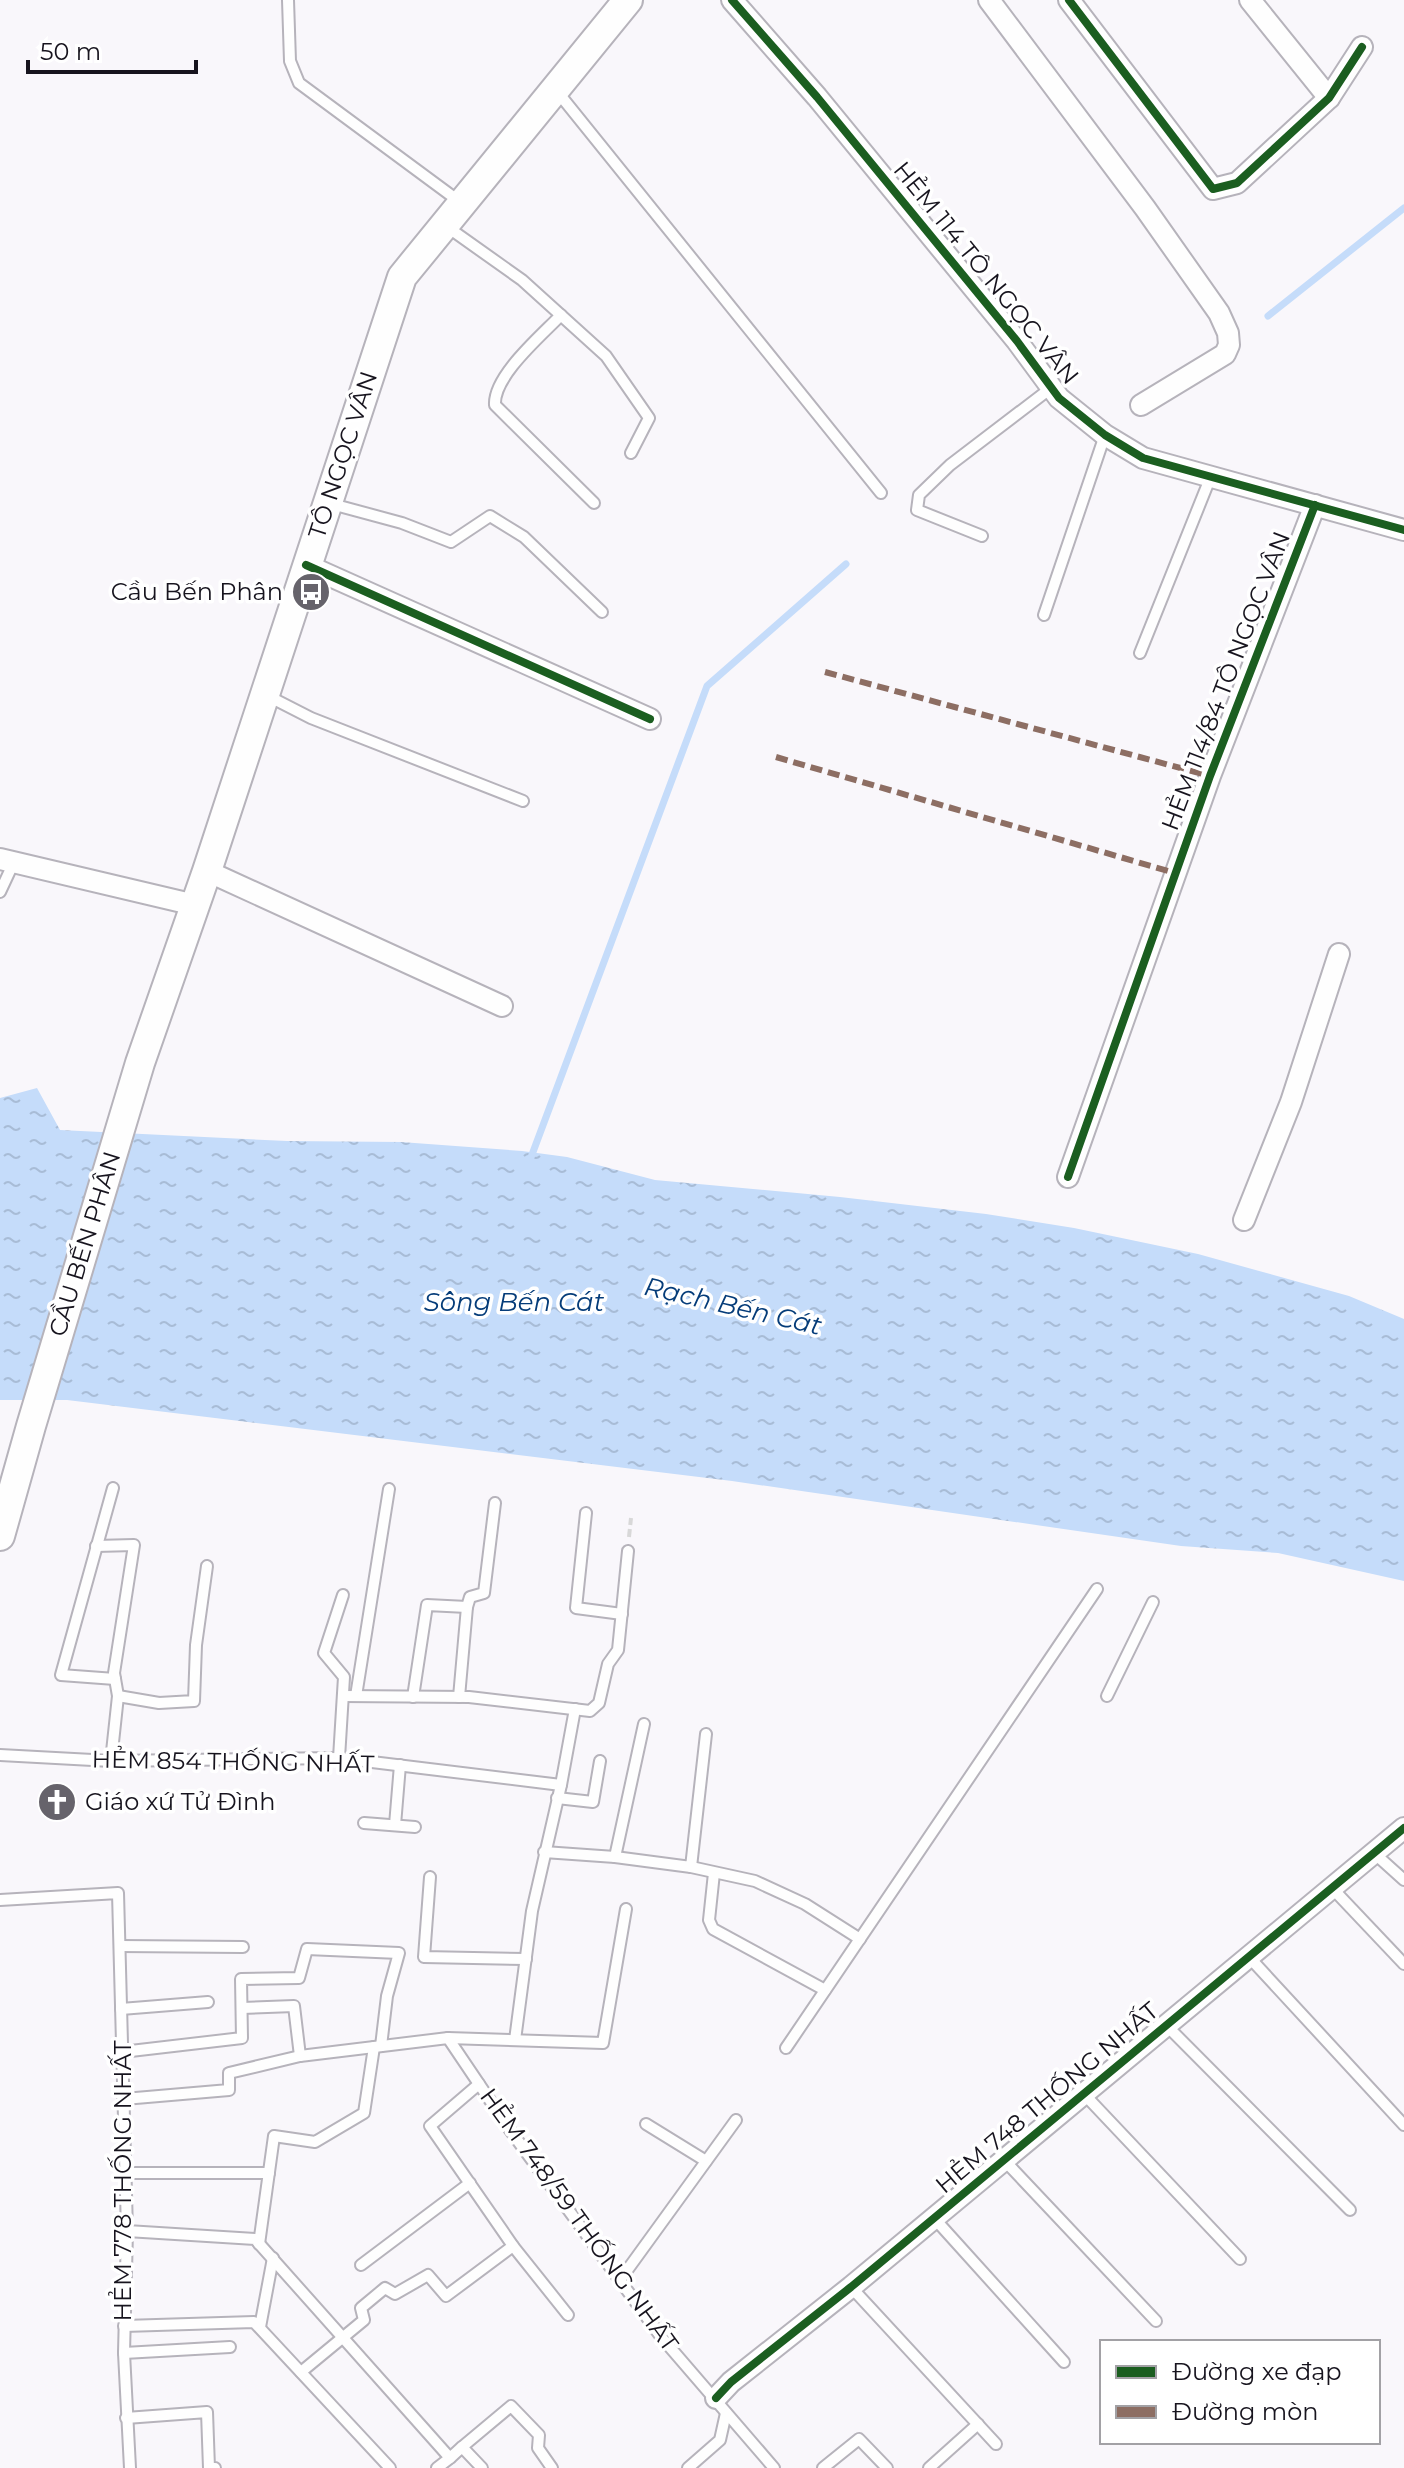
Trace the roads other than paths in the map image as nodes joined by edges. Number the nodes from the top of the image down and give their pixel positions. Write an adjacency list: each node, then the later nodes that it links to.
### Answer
1 (288, 0): 10 (lane)
2 (628, 0): 8 (main road, TÔ NGỌC VÂN)
3 (732, 0): 12 (street, HẺM 114 TÔ NGỌC VÂN)
4 (989, 0): 13 (street)
5 (1069, 0): 9 (street)
6 (1250, 0): 9 (street)
7 (1362, 47): 9 (street)
8 (555, 88): 10 (main road, TÔ NGỌC VÂN); 17 (lane)
9 (1329, 98)
10 (453, 214): 11 (lane); 18 (main road, TÔ NGỌC VÂN)
11 (561, 315): 15 (lane); 19 (lane)
12 (1051, 388): 14 (street, HẺM 114 TÔ NGỌC VÂN); 22 (lane)
13 (1141, 405)
14 (1105, 435): 16 (street, HẺM 114 TÔ NGỌC VÂN); 25 (lane)
15 (631, 453)
16 (1211, 476): 20 (street, HẺM 114 TÔ NGỌC VÂN); 26 (lane)
17 (881, 493)
18 (326, 502): 23 (main road, TÔ NGỌC VÂN); 24 (lane)
19 (594, 503)
20 (1315, 505): 21 (street, HẺM 114 TÔ NGỌC VÂN); 37 (street, HẺM 114/84 TÔ NGỌC VÂN)
21 (1404, 530)
22 (982, 536)
23 (306, 565): 27 (main road, TÔ NGỌC VÂN); 28 (street)
24 (602, 612)
25 (1044, 615)
26 (1140, 653)
27 (264, 694): 29 (lane); 31 (main road, TÔ NGỌC VÂN)
28 (650, 719)
29 (523, 801)
30 (7, 861): 32 (lane); 33 (street)
31 (207, 871): 33 (main road, TÔ NGỌC VÂN); 35 (street)
32 (0, 892)
33 (195, 905): 36 (main road, TÔ NGỌC VÂN)
34 (1339, 954): 38 (street)
35 (502, 1006)
36 (140, 1063): 43 (main road, CẦU BẾN PHÂN)
37 (1068, 1177)
38 (1244, 1220)
39 (113, 1488): 44 (lane)
40 (389, 1489): 55 (lane)
41 (495, 1503): 50 (lane)
42 (586, 1513): 51 (lane)
43 (0, 1536)
44 (96, 1546): 52 (lane); 52 (lane)
45 (628, 1551): 51 (lane)
46 (207, 1566): 53 (lane)
47 (1097, 1589): 83 (lane)
48 (343, 1595): 54 (lane)
49 (1153, 1602): 56 (lane)
50 (467, 1607): 57 (lane); 58 (lane)
51 (622, 1614): 59 (lane)
52 (115, 1679): 53 (lane)
53 (118, 1696): 64 (lane)
54 (343, 1696): 55 (lane); 63 (lane)
55 (356, 1696): 57 (lane)
56 (1107, 1696)
57 (413, 1697): 58 (lane)
58 (459, 1697): 59 (lane)
59 (575, 1709): 67 (lane)
60 (644, 1724): 75 (lane)
61 (706, 1734): 76 (lane)
62 (0, 1755): 64 (lane, HẺM 854 THỐNG NHẤT)
63 (339, 1758): 64 (lane, HẺM 854 THỐNG NHẤT); 66 (lane, HẺM 854 THỐNG NHẤT)
64 (111, 1761)
65 (600, 1761): 68 (lane)
66 (400, 1765): 67 (lane, HẺM 854 THỐNG NHẤT); 70 (lane)
67 (561, 1785): 68 (lane)
68 (557, 1798): 73 (lane)
69 (364, 1823): 70 (lane)
70 (395, 1825): 71 (lane)
71 (415, 1827)
72 (1404, 1828): 74 (street, HẺM 748 THỐNG NHẤT)
73 (544, 1852): 75 (lane); 87 (lane)
74 (1374, 1853): 79 (lane); 80 (street, HẺM 748 THỐNG NHẤT)
75 (615, 1857): 76 (lane)
76 (691, 1867): 77 (lane)
77 (714, 1873): 83 (lane); 89 (lane)
78 (430, 1877): 87 (lane)
79 (1404, 1880)
80 (1332, 1888): 86 (street, HẺM 748 THỐNG NHẤT); 88 (lane)
81 (0, 1900): 84 (lane, HẺM 778 THỐNG NHẤT)
82 (626, 1909): 95 (lane)
83 (860, 1939): 89 (lane)
84 (120, 1946): 85 (lane); 92 (lane, HẺM 778 THỐNG NHẤT)
85 (243, 1947)
86 (1249, 1957): 93 (street, HẺM 748 THỐNG NHẤT); 105 (lane)
87 (526, 1959): 95 (lane)
88 (1404, 1964)
89 (825, 1990): 97 (lane)
90 (208, 2002): 92 (lane)
91 (242, 2008): 96 (lane); 98 (lane); 99 (lane)
92 (121, 2009): 98 (lane, HẺM 778 THỐNG NHẤT)
93 (1166, 2025): 101 (street, HẺM 748 THỐNG NHẤT); 111 (lane)
94 (448, 2038): 95 (lane); 96 (lane); 100 (lane, HẺM 748/59 THỐNG NHẤT)
95 (515, 2040)
96 (377, 2047): 99 (lane); 109 (lane)
97 (786, 2048)
98 (122, 2052): 102 (lane, HẺM 778 THỐNG NHẤT)
99 (300, 2056): 102 (lane)
100 (479, 2084): 110 (lane); 119 (lane, HẺM 748/59 THỐNG NHẤT)
101 (1084, 2094): 106 (street, HẺM 748 THỐNG NHẤT); 117 (lane)
102 (124, 2099): 108 (lane, HẺM 778 THỐNG NHẤT)
103 (736, 2120): 107 (lane)
104 (646, 2124): 107 (lane)
105 (1404, 2125)
106 (1004, 2160): 112 (street, HẺM 748 THỐNG NHẤT); 122 (lane)
107 (706, 2161): 119 (lane)
108 (126, 2173): 109 (lane); 113 (lane, HẺM 778 THỐNG NHẤT)
109 (269, 2173): 114 (lane)
110 (470, 2183): 115 (lane); 118 (lane)
111 (1350, 2210)
112 (934, 2218): 120 (street, HẺM 748 THỐNG NHẤT); 128 (lane)
113 (127, 2231): 114 (lane); 123 (lane, HẺM 778 THỐNG NHẤT)
114 (259, 2244): 116 (lane)
115 (513, 2246): 121 (lane); 125 (lane)
116 (273, 2258): 124 (lane); 125 (lane)
117 (1240, 2259)
118 (361, 2265)
119 (620, 2280): 130 (lane, HẺM 748/59 THỐNG NHẤT)
120 (851, 2287): 130 (street, HẺM 748 THỐNG NHẤT); 132 (lane)
121 (568, 2315)
122 (1156, 2321)
123 (124, 2326): 124 (lane); 127 (lane, HẺM 778 THỐNG NHẤT)
124 (260, 2327): 129 (lane)
125 (342, 2337): 129 (lane); 135 (lane)
126 (230, 2347): 127 (lane)
127 (124, 2353): 131 (lane, HẺM 778 THỐNG NHẤT)
128 (1064, 2362)
129 (301, 2372): 139 (lane)
130 (721, 2406): 143 (lane, HẺM 748 THỐNG NHẤT); 144 (lane, HẺM 748/59 THỐNG NHẤT)
131 (126, 2418): 137 (lane, HẺM 778 THỐNG NHẤT); 138 (lane)
132 (978, 2424): 133 (lane); 146 (lane)
133 (996, 2444)
134 (462, 2447): 135 (lane); 141 (lane); 142 (lane)
135 (450, 2458): 140 (lane)
136 (825, 2467): 145 (lane)
137 (130, 2468)
138 (215, 2468)
139 (390, 2468)
140 (437, 2468)
141 (482, 2468)
142 (552, 2468)
143 (688, 2468)
144 (774, 2468)
145 (887, 2468)
146 (929, 2468)

